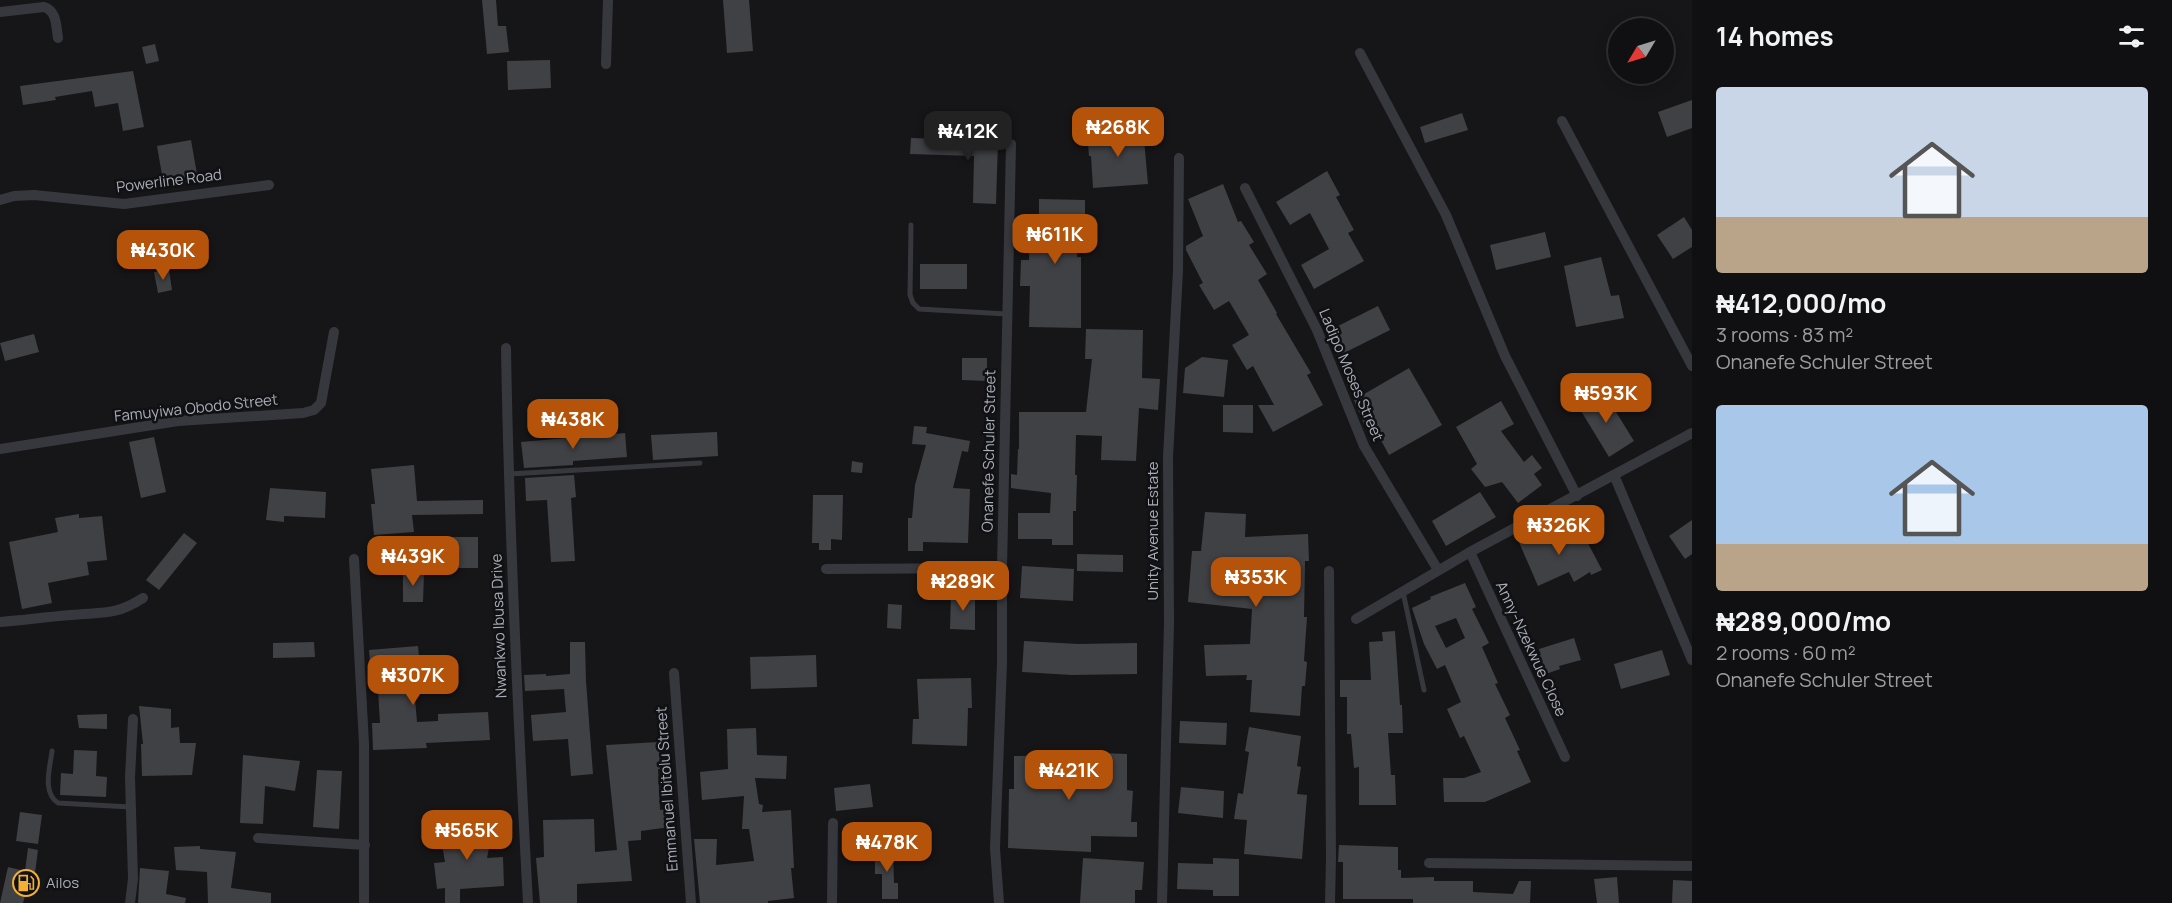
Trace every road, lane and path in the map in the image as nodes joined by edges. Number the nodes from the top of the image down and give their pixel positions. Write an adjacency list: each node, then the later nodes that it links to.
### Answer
1 (608, 0): 5 (street)
2 (0, 12): 3 (street)
3 (57, 38)
4 (1360, 53): 22 (street)
5 (606, 64)
6 (1562, 121): 16 (street)
7 (1011, 144): 13 (street, Onanefe Schuler Street)
8 (1179, 158): 51 (street, Unity Avenue Estate)
9 (269, 185): 11 (street, Powerline Road)
10 (1245, 188): 27 (street, Ladipo Moses Street)
11 (0, 200)
12 (911, 225): 13 (lane)
13 (1007, 314): 25 (street, Onanefe Schuler Street)
14 (334, 332): 18 (street, Famuyiwa Obodo Street)
15 (506, 348): 20 (street, Nwankwo Ibusa Drive)
16 (1692, 366)
17 (1692, 433): 21 (street)
18 (0, 449)
19 (700, 463): 20 (lane)
20 (508, 474): 47 (street, Nwankwo Ibusa Drive)
21 (1614, 475): 22 (street); 33 (street)
22 (1577, 496): 23 (street)
23 (1470, 552): 27 (street); 38 (street, Anny-Nzekwue Close)
24 (354, 559): 42 (street)
25 (1002, 568): 26 (street); 50 (street, Onanefe Schuler Street)
26 (826, 569)
27 (1438, 570): 29 (street)
28 (1329, 571): 52 (street)
29 (1403, 591): 31 (street); 35 (lane)
30 (142, 598): 32 (street)
31 (1356, 619)
32 (0, 622)
33 (1692, 660)
34 (674, 673): 48 (street, Emmanuel Ibitolu Street)
35 (1424, 690)
36 (133, 719): 39 (street)
37 (52, 751): 39 (lane)
38 (1565, 757)
39 (130, 807): 45 (street)
40 (833, 824): 49 (street)
41 (258, 838): 42 (street)
42 (365, 845): 46 (street)
43 (1429, 863): 44 (street)
44 (1692, 866)
45 (130, 903)
46 (364, 903)
47 (528, 903)
48 (691, 903)
49 (832, 903)
50 (999, 903)
51 (1162, 903)
52 (1330, 903)

